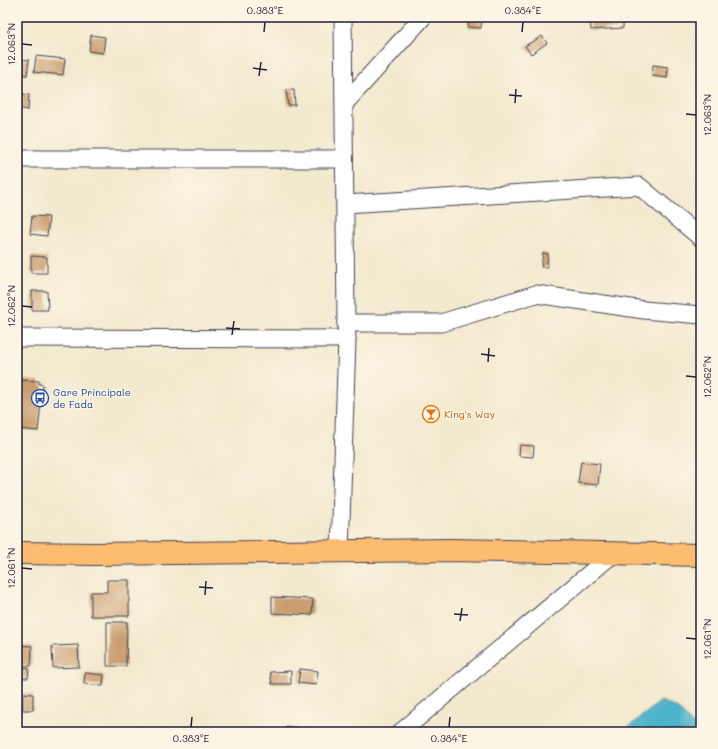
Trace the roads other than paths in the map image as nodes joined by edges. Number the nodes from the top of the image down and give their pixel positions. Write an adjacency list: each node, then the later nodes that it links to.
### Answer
1 (343, 17): 3 (street)
2 (423, 17): 3 (street)
3 (344, 104): 5 (street)
4 (17, 159): 5 (street)
5 (344, 159): 6 (street)
6 (345, 204): 7 (street); 9 (street)
7 (701, 238)
8 (701, 315): 9 (street)
9 (346, 331): 10 (street); 11 (street)
10 (17, 338)
11 (340, 552): 12 (highway); 13 (highway)
12 (17, 553)
13 (614, 554): 14 (highway); 15 (street)
14 (701, 555)
15 (401, 732)

